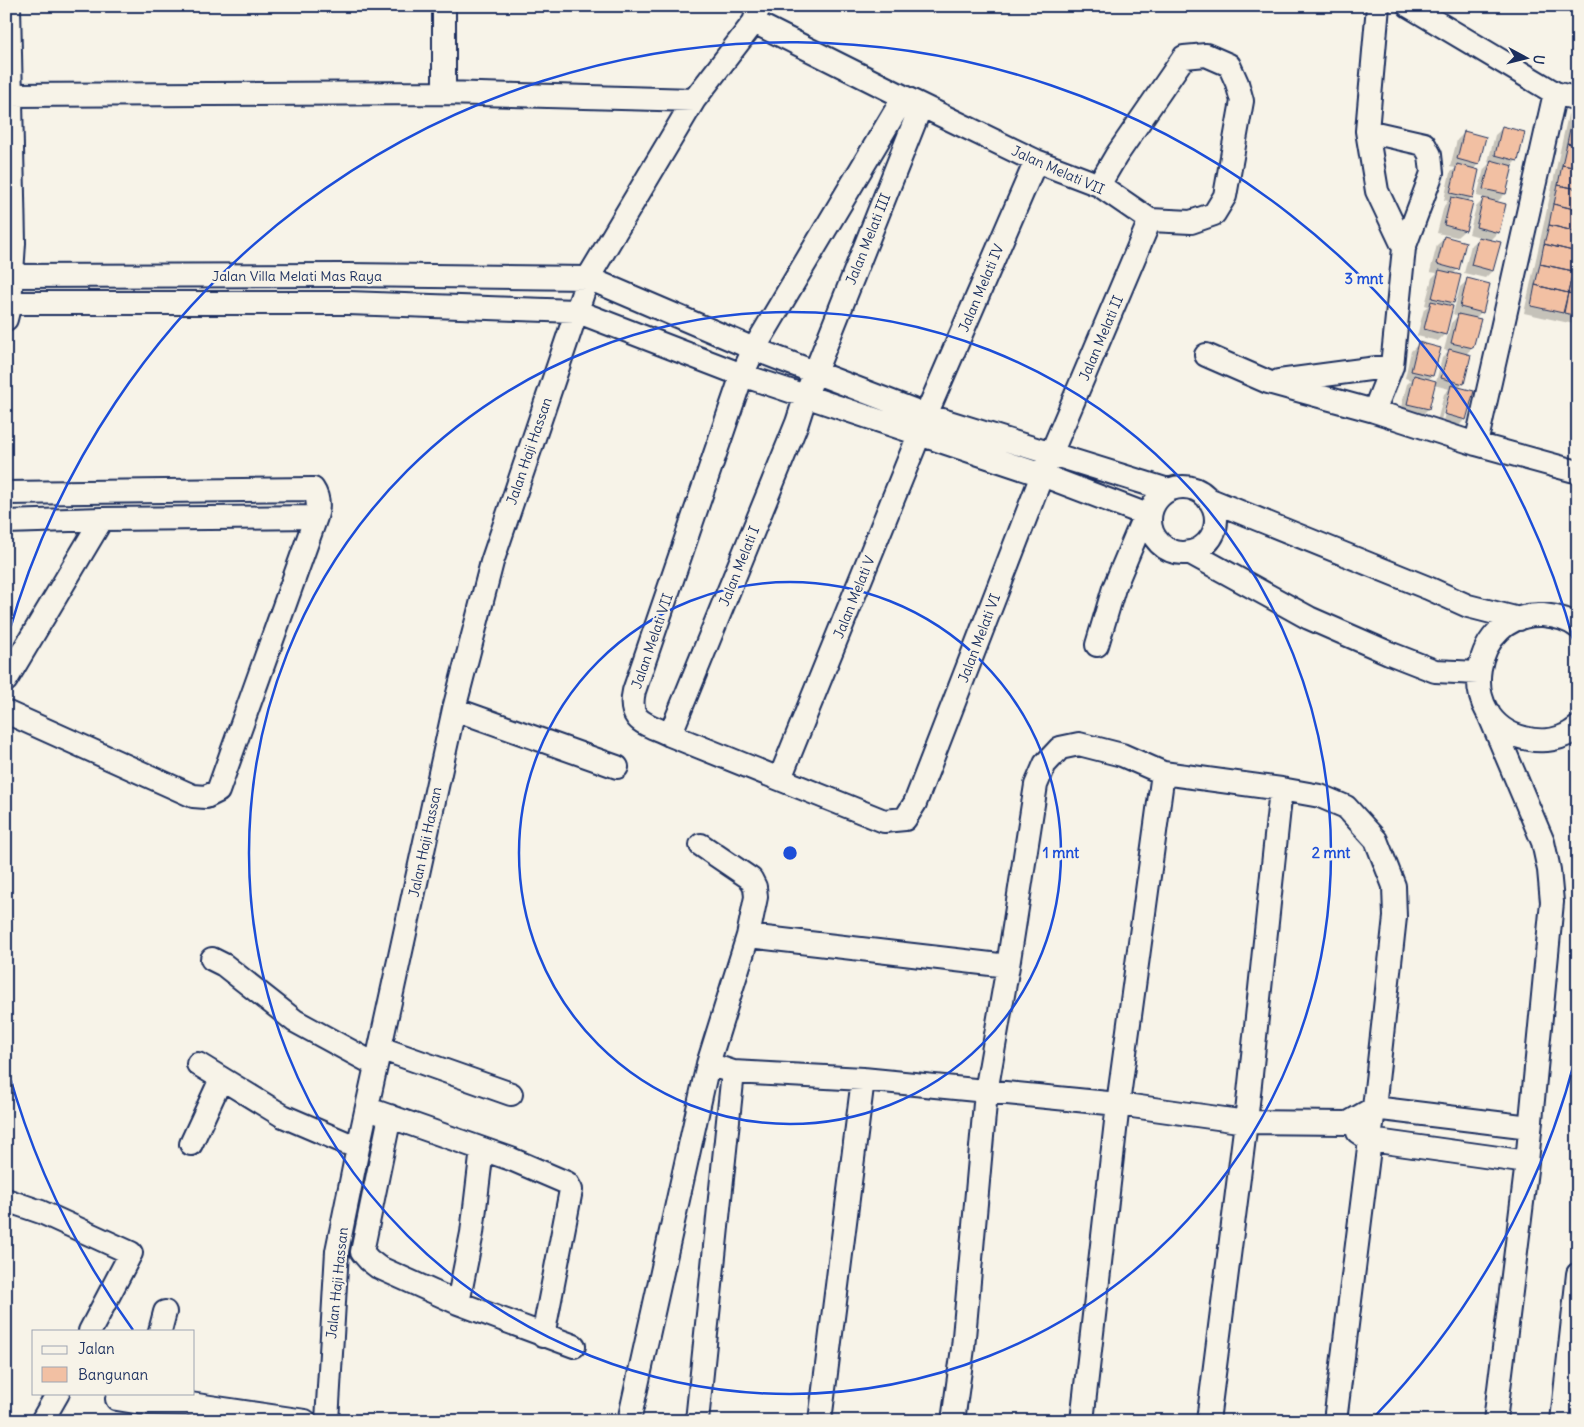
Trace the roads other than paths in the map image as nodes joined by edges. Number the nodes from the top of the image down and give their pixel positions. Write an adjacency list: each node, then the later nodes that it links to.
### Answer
1 (9, 6): 8 (street)
2 (444, 6): 6 (street)
3 (1378, 6): 12 (street)
4 (1410, 6): 7 (street)
5 (756, 14): 10 (street, Jalan Haji Hassan); 11 (street, Jalan Melati VII)
6 (444, 93): 8 (street); 10 (street)
7 (1555, 93): 9 (street); 32 (street)
8 (8, 94): 18 (street)
9 (1578, 98)
10 (694, 100): 19 (street, Jalan Haji Hassan)
11 (913, 101): 13 (street, Jalan Melati VII); 23 (street); 26 (street, Jalan Melati III)
12 (1367, 131): 16 (street); 16 (street)
13 (1036, 161): 14 (street, Jalan Melati VII); 31 (street, Jalan Melati IV)
14 (1099, 185): 15 (street, Jalan Melati VII); 15 (street)
15 (1150, 220): 33 (street, Jalan Melati II)
16 (1404, 248): 25 (street)
17 (347, 275): 18 (street, Jalan Villa Melati Mas Raya); 19 (street, Jalan Villa Melati Mas Raya); 20 (street)
18 (9, 276): 21 (street)
19 (588, 278): 22 (street, Jalan Haji Hassan); 23 (street)
20 (348, 303): 21 (street, Jalan Villa Melati Mas Raya); 22 (street, Jalan Villa Melati Mas Raya)
21 (8, 308)
22 (576, 311): 27 (street, Jalan Villa Melati Mas Raya); 48 (street, Jalan Haji Hassan)
23 (754, 349): 26 (street); 27 (street, Jalan Melati VII)
24 (1206, 356): 28 (street)
25 (1392, 366): 28 (street); 30 (street)
26 (815, 373): 29 (street, Jalan Melati III); 31 (street)
27 (742, 376): 29 (street, Jalan Villa Melati Mas Raya); 51 (street, Jalan Melati VII)
28 (1268, 382): 30 (street)
29 (806, 395): 31 (street, Jalan Villa Melati Mas Raya); 51 (street, Jalan Melati I)
30 (1374, 410): 32 (street)
31 (922, 425): 33 (street); 55 (street, Jalan Melati V)
32 (1476, 444): 34 (street)
33 (1047, 465): 35 (street); 38 (street); 57 (street, Jalan Melati VI)
34 (1578, 472)
35 (1168, 490): 37 (street); 38 (street)
36 (6, 493): 39 (street)
37 (1208, 499): 42 (street); 43 (street)
38 (1148, 515): 42 (street); 45 (street)
39 (316, 517): 40 (street); 49 (street)
40 (102, 519): 41 (street); 47 (street)
41 (6, 522)
42 (1190, 552): 46 (street)
43 (1519, 619): 44 (street); 46 (street)
44 (1576, 625)
45 (1097, 645)
46 (1478, 673): 50 (street)
47 (6, 680)
48 (454, 709): 53 (street); 62 (street, Jalan Haji Hassan)
49 (6, 712)
50 (1488, 712): 52 (street); 76 (street)
51 (670, 735): 55 (street, Jalan Melati VII)
52 (1576, 736)
53 (617, 766)
54 (1163, 773): 56 (street); 61 (street); 70 (street)
55 (780, 778): 57 (street, Jalan Melati VII)
56 (1281, 789): 72 (street); 74 (street)
57 (905, 819)
58 (701, 845): 59 (street)
59 (748, 936): 61 (street); 64 (street)
60 (212, 959): 62 (street)
61 (1008, 966): 68 (street)
62 (378, 1056): 69 (street); 71 (street, Jalan Haji Hassan)
63 (198, 1064): 66 (street)
64 (708, 1064): 65 (street); 95 (street)
65 (734, 1072): 67 (street); 96 (street)
66 (221, 1079): 78 (street); 79 (street)
67 (863, 1079): 68 (street); 97 (street)
68 (986, 1092): 70 (street); 98 (street)
69 (511, 1094)
70 (1118, 1104): 74 (street); 99 (street)
71 (367, 1108): 73 (street); 79 (street, Jalan Haji Hassan)
72 (1374, 1108): 75 (street); 76 (street); 77 (street)
73 (390, 1116): 80 (street); 84 (street)
74 (1246, 1122): 75 (street); 100 (street)
75 (1348, 1124): 77 (street)
76 (1530, 1127): 81 (street)
77 (1370, 1140): 81 (street); 101 (street)
78 (191, 1144)
79 (358, 1148): 94 (street, Jalan Haji Hassan)
80 (482, 1149): 84 (street); 86 (street)
81 (1527, 1162): 102 (street)
82 (6, 1200): 85 (street)
83 (1578, 1274): 103 (street)
84 (458, 1303): 86 (street)
85 (91, 1330)
86 (543, 1336): 87 (street)
87 (574, 1346)
88 (57, 1394): 92 (street)
89 (142, 1398): 90 (street); 91 (street)
90 (116, 1399)
91 (173, 1412): 93 (street)
92 (42, 1421)
93 (305, 1421)
94 (327, 1421)
95 (629, 1421)
96 (697, 1421)
97 (820, 1421)
98 (953, 1421)
99 (1082, 1421)
100 (1208, 1421)
101 (1334, 1421)
102 (1495, 1421)
103 (1562, 1421)

